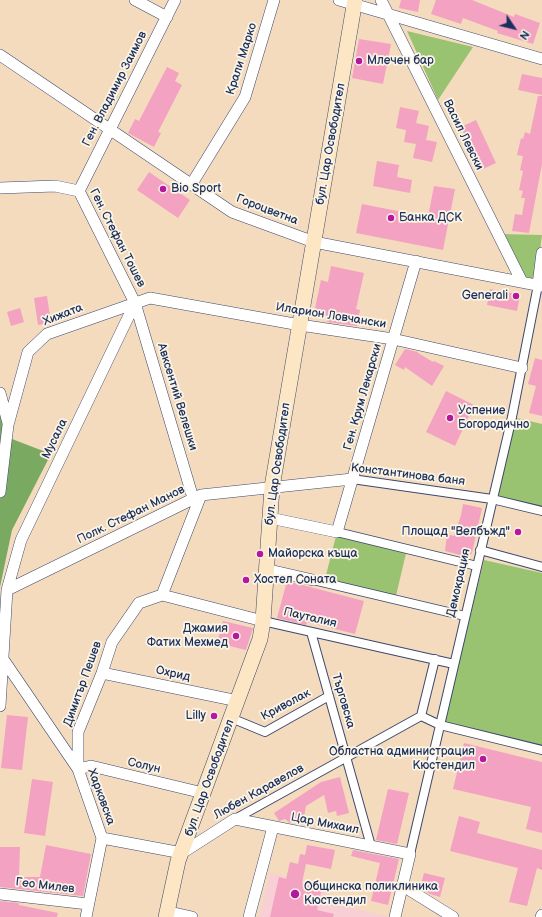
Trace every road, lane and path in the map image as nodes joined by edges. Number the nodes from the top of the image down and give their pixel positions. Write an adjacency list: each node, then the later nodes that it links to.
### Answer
1 (135, 0): 8 (street)
2 (175, 0): 8 (street, Ген. Владимир Заимов)
3 (274, 0): 12 (street, Крали Марко)
4 (340, 0): 6 (street)
5 (381, 0): 7 (street, Васил Левски)
6 (355, 2): 7 (street); 15 (main road, бул. Цар Освободител)
7 (389, 15): 10 (street); 18 (street, Васил Левски)
8 (166, 17): 11 (street, Ген. Владимир Заимов)
9 (0, 55): 11 (street, Гороцветна)
10 (542, 59)
11 (109, 130): 12 (street, Гороцветна); 14 (street, Ген. Владимир Заимов)
12 (191, 185): 15 (street, Гороцветна)
13 (0, 188): 14 (street, Ген. Стефан Тошев)
14 (79, 190): 20 (street, Ген. Стефан Тошев)
15 (314, 242): 17 (street, Гороцветна); 21 (main road, бул. Цар Освободител)
16 (542, 253): 19 (street, Демокрация)
17 (416, 261): 18 (street, Гороцветна); 22 (street, Ген. Крум Лекарски)
18 (522, 282): 19 (street, Гороцветна)
19 (540, 285): 23 (street, Демокрация)
20 (135, 303): 21 (street, Иларион Ловчански); 25 (street, Хижата); 29 (street, Авксентий Велешки); 39 (street, Мусала)
21 (300, 325): 22 (street, Иларион Ловчански); 27 (main road, бул. Цар Освободител)
22 (393, 339): 23 (street, Иларион Ловчански); 26 (street, Ген. Крум Лекарски)
23 (522, 368): 30 (street, Демокрация)
24 (0, 393): 25 (street)
25 (8, 426): 28 (street, Хижата)
26 (352, 479): 27 (street, Константинова баня); 30 (street, Константинова баня); 33 (street, Ген. Крум Лекарски)
27 (272, 487): 29 (street, Полк. Стефан Манов); 32 (main road, бул. Цар Освободител)
28 (0, 492)
29 (197, 497): 39 (street, Полк. Стефан Манов); 40 (street)
30 (492, 499): 31 (street, Константинова баня); 34 (street, Демокрация)
31 (542, 511)
32 (270, 518): 33 (street); 37 (main road, бул. Цар Освободител)
33 (337, 532): 35 (street)
34 (480, 550): 35 (street, Демокрация); 36 (street)
35 (477, 566): 41 (street, Демокрация)
36 (542, 567)
37 (265, 570): 38 (street); 42 (main road, бул. Цар Освободител)
38 (313, 580): 41 (street)
39 (8, 590): 44 (street, Мусала)
40 (162, 595): 42 (street, Пауталия); 47 (street, Димитър Пешев)
41 (465, 616): 46 (street, Демокрация)
42 (263, 621): 43 (street, Пауталия); 49 (main road, бул. Цар Освободител)
43 (311, 632): 45 (street, Пауталия); 48 (street, Търговска)
44 (3, 659): 50 (street, Мусала); 56 (street, Харковска)
45 (435, 659): 46 (street, Пауталия); 51 (street)
46 (454, 664): 53 (street, Демокрация)
47 (102, 673): 49 (street, Охрид); 56 (street, Димитър Пешев)
48 (329, 696): 52 (street, Криволак); 55 (street, Търговска)
49 (238, 701): 52 (main road, бул. Цар Освободител)
50 (0, 706)
51 (421, 716): 53 (street); 55 (street, Любен Kаравелов)
52 (231, 718): 57 (main road, бул. Цар Освободител)
53 (440, 725): 54 (street); 63 (street, Демокрация)
54 (542, 750)
55 (347, 758): 58 (street, Любен Kаравелов); 61 (street, Търговска)
56 (78, 769): 57 (street, Солун); 60 (street, Харковска)
57 (203, 793): 62 (main road, бул. Цар Освободител)
58 (235, 819): 59 (street, Цар Михаил); 62 (street, Любен Kаравелов)
59 (273, 827): 61 (street, Цар Михаил); 70 (street)
60 (102, 838): 62 (street); 66 (street, Харковска)
61 (371, 846): 63 (street, Цар Михаил)
62 (182, 854): 67 (main road, бул. Цар Освободител)
63 (410, 854): 64 (street, Демокрация)
64 (403, 886): 71 (street, Демокрация); 72 (street)
65 (0, 894): 66 (street, Гео Милев)
66 (88, 904): 68 (street, Харковска)
67 (171, 916): 69 (street)
68 (86, 917)
69 (192, 917)
70 (248, 917)
71 (395, 917)
72 (453, 917)

